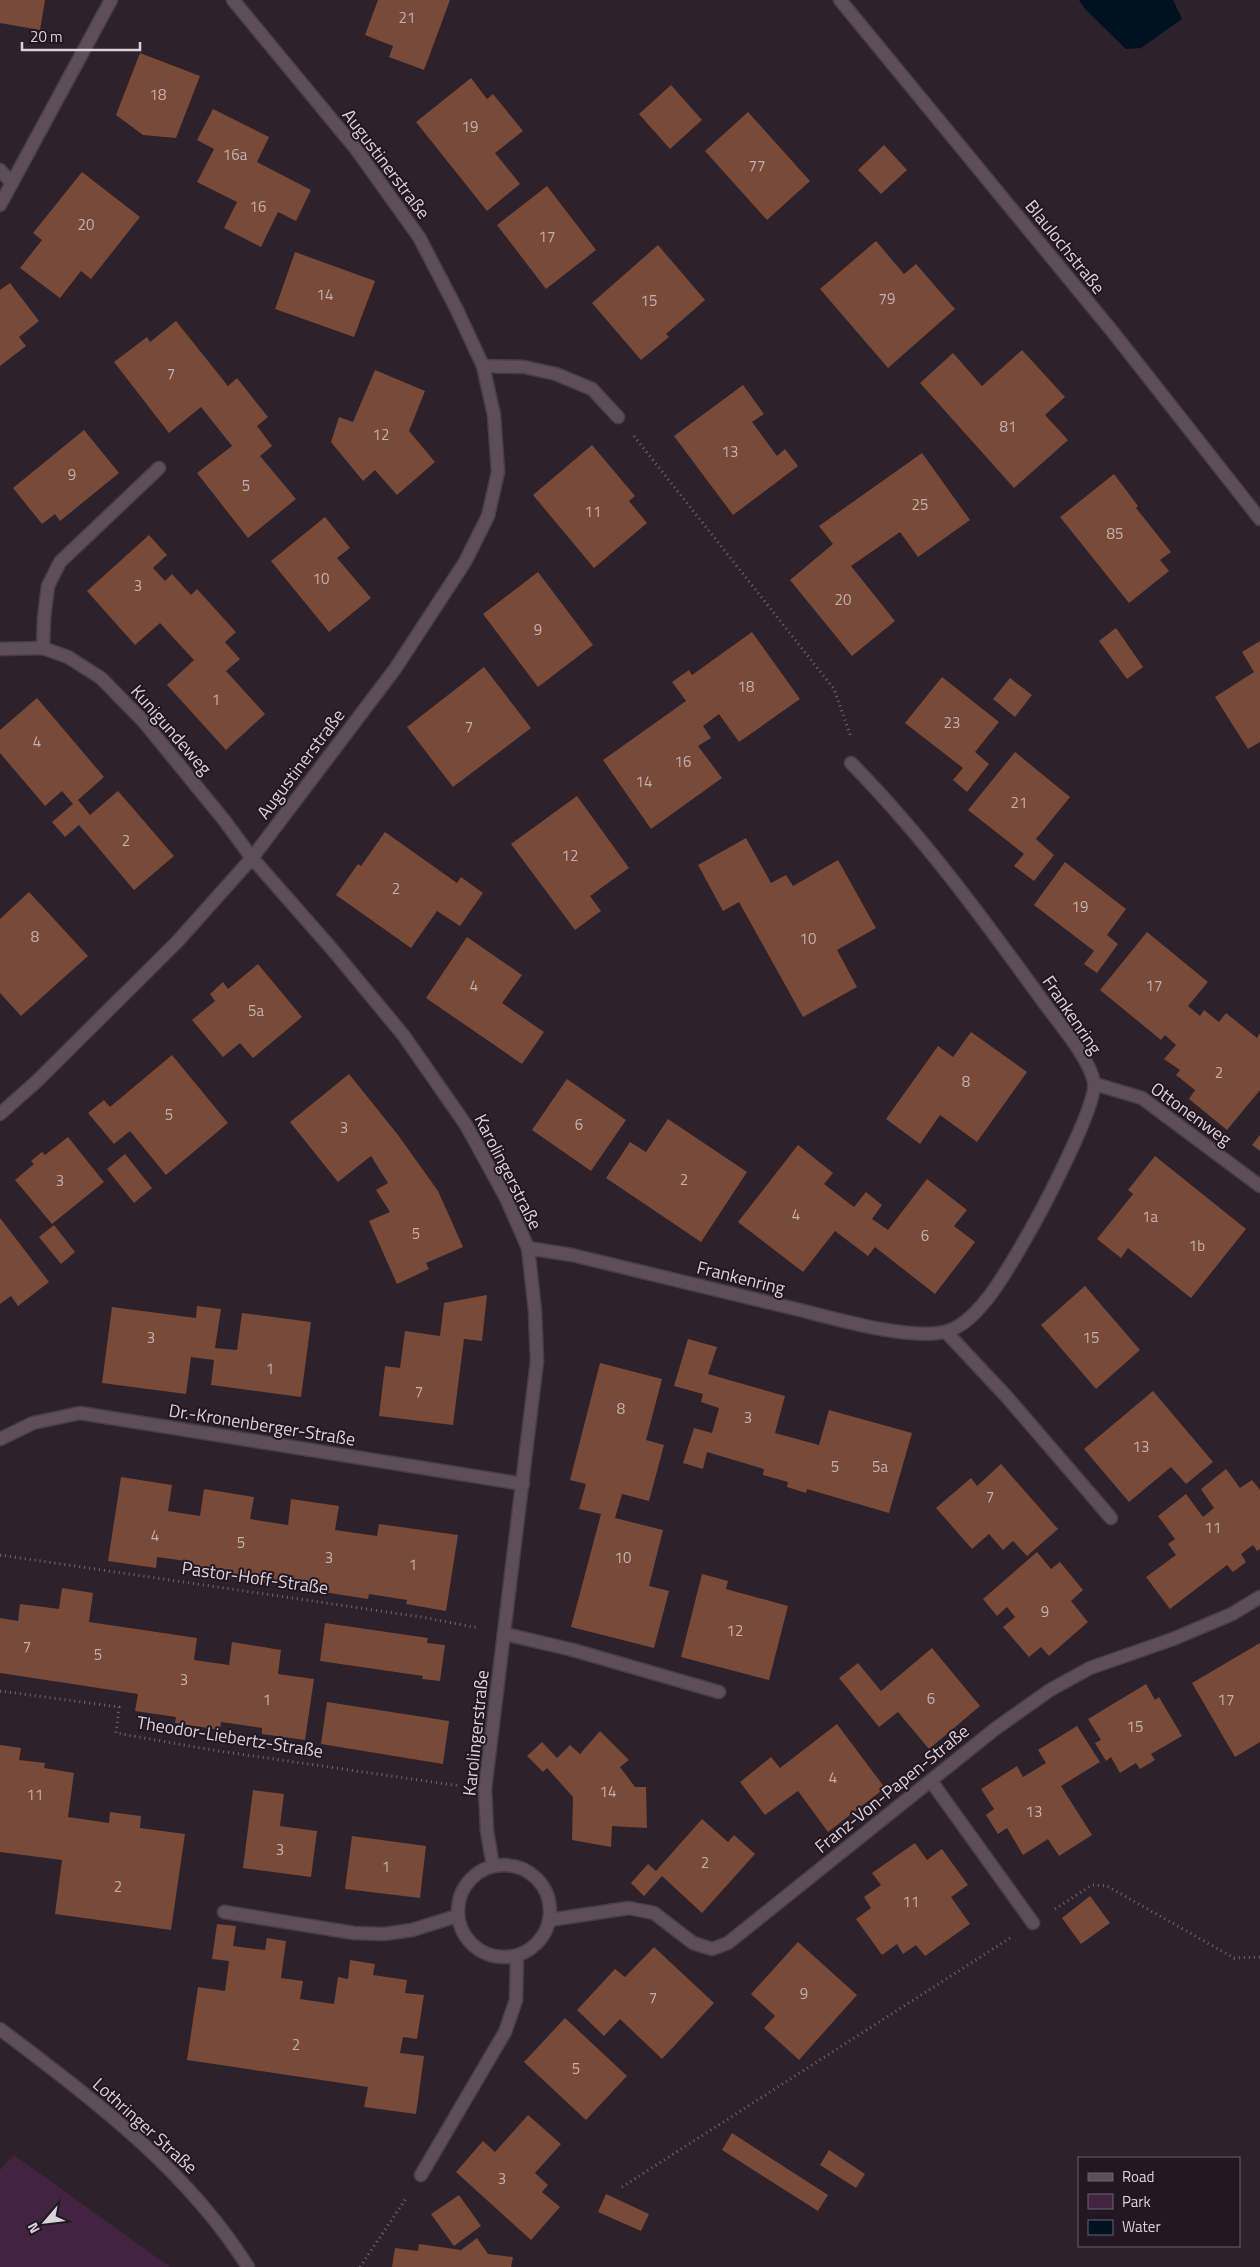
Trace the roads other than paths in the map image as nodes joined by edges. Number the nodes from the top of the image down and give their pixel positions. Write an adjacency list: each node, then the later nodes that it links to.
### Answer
1 (111, 0): 5 (street)
2 (232, 0): 7 (street, Augustinerstraße)
3 (840, 0): 10 (street, Blaulochstraße)
4 (0, 170): 5 (street)
5 (12, 183): 6 (street)
6 (0, 205)
7 (483, 366): 8 (street); 14 (street, Augustinerstraße)
8 (618, 417)
9 (159, 468): 11 (street)
10 (1260, 519)
11 (43, 648): 12 (street, Kunigundeweg); 14 (street, Kunigundeweg)
12 (0, 649)
13 (850, 763): 15 (street, Frankenring)
14 (252, 858): 16 (street, Augustinerstraße); 18 (street, Karolingerstraße)
15 (1095, 1084): 17 (street, Ottonenweg); 19 (street, Frankenring)
16 (0, 1114)
17 (1260, 1186)
18 (528, 1248): 19 (street, Frankenring); 21 (street, Karolingerstraße)
19 (946, 1332): 22 (street)
20 (0, 1439): 21 (street, Dr.-Kronenberger-Straße)
21 (523, 1484): 24 (street, Karolingerstraße)
22 (1111, 1518)
23 (1260, 1597): 26 (street, Franz-Von-Papen-Straße)
24 (505, 1634): 25 (street); 27 (street, Karolingerstraße)
25 (718, 1692)
26 (931, 1781): 30 (street, Franz-Von-Papen-Straße); 31 (street)
27 (493, 1866): 29 (street); 30 (street)
28 (224, 1912): 29 (street)
29 (458, 1916): 32 (street)
30 (549, 1920): 32 (street)
31 (1033, 1923)
32 (517, 1956): 34 (street)
33 (0, 2029): 35 (street, Lothringer Straße)
34 (421, 2175)
35 (248, 2267)

